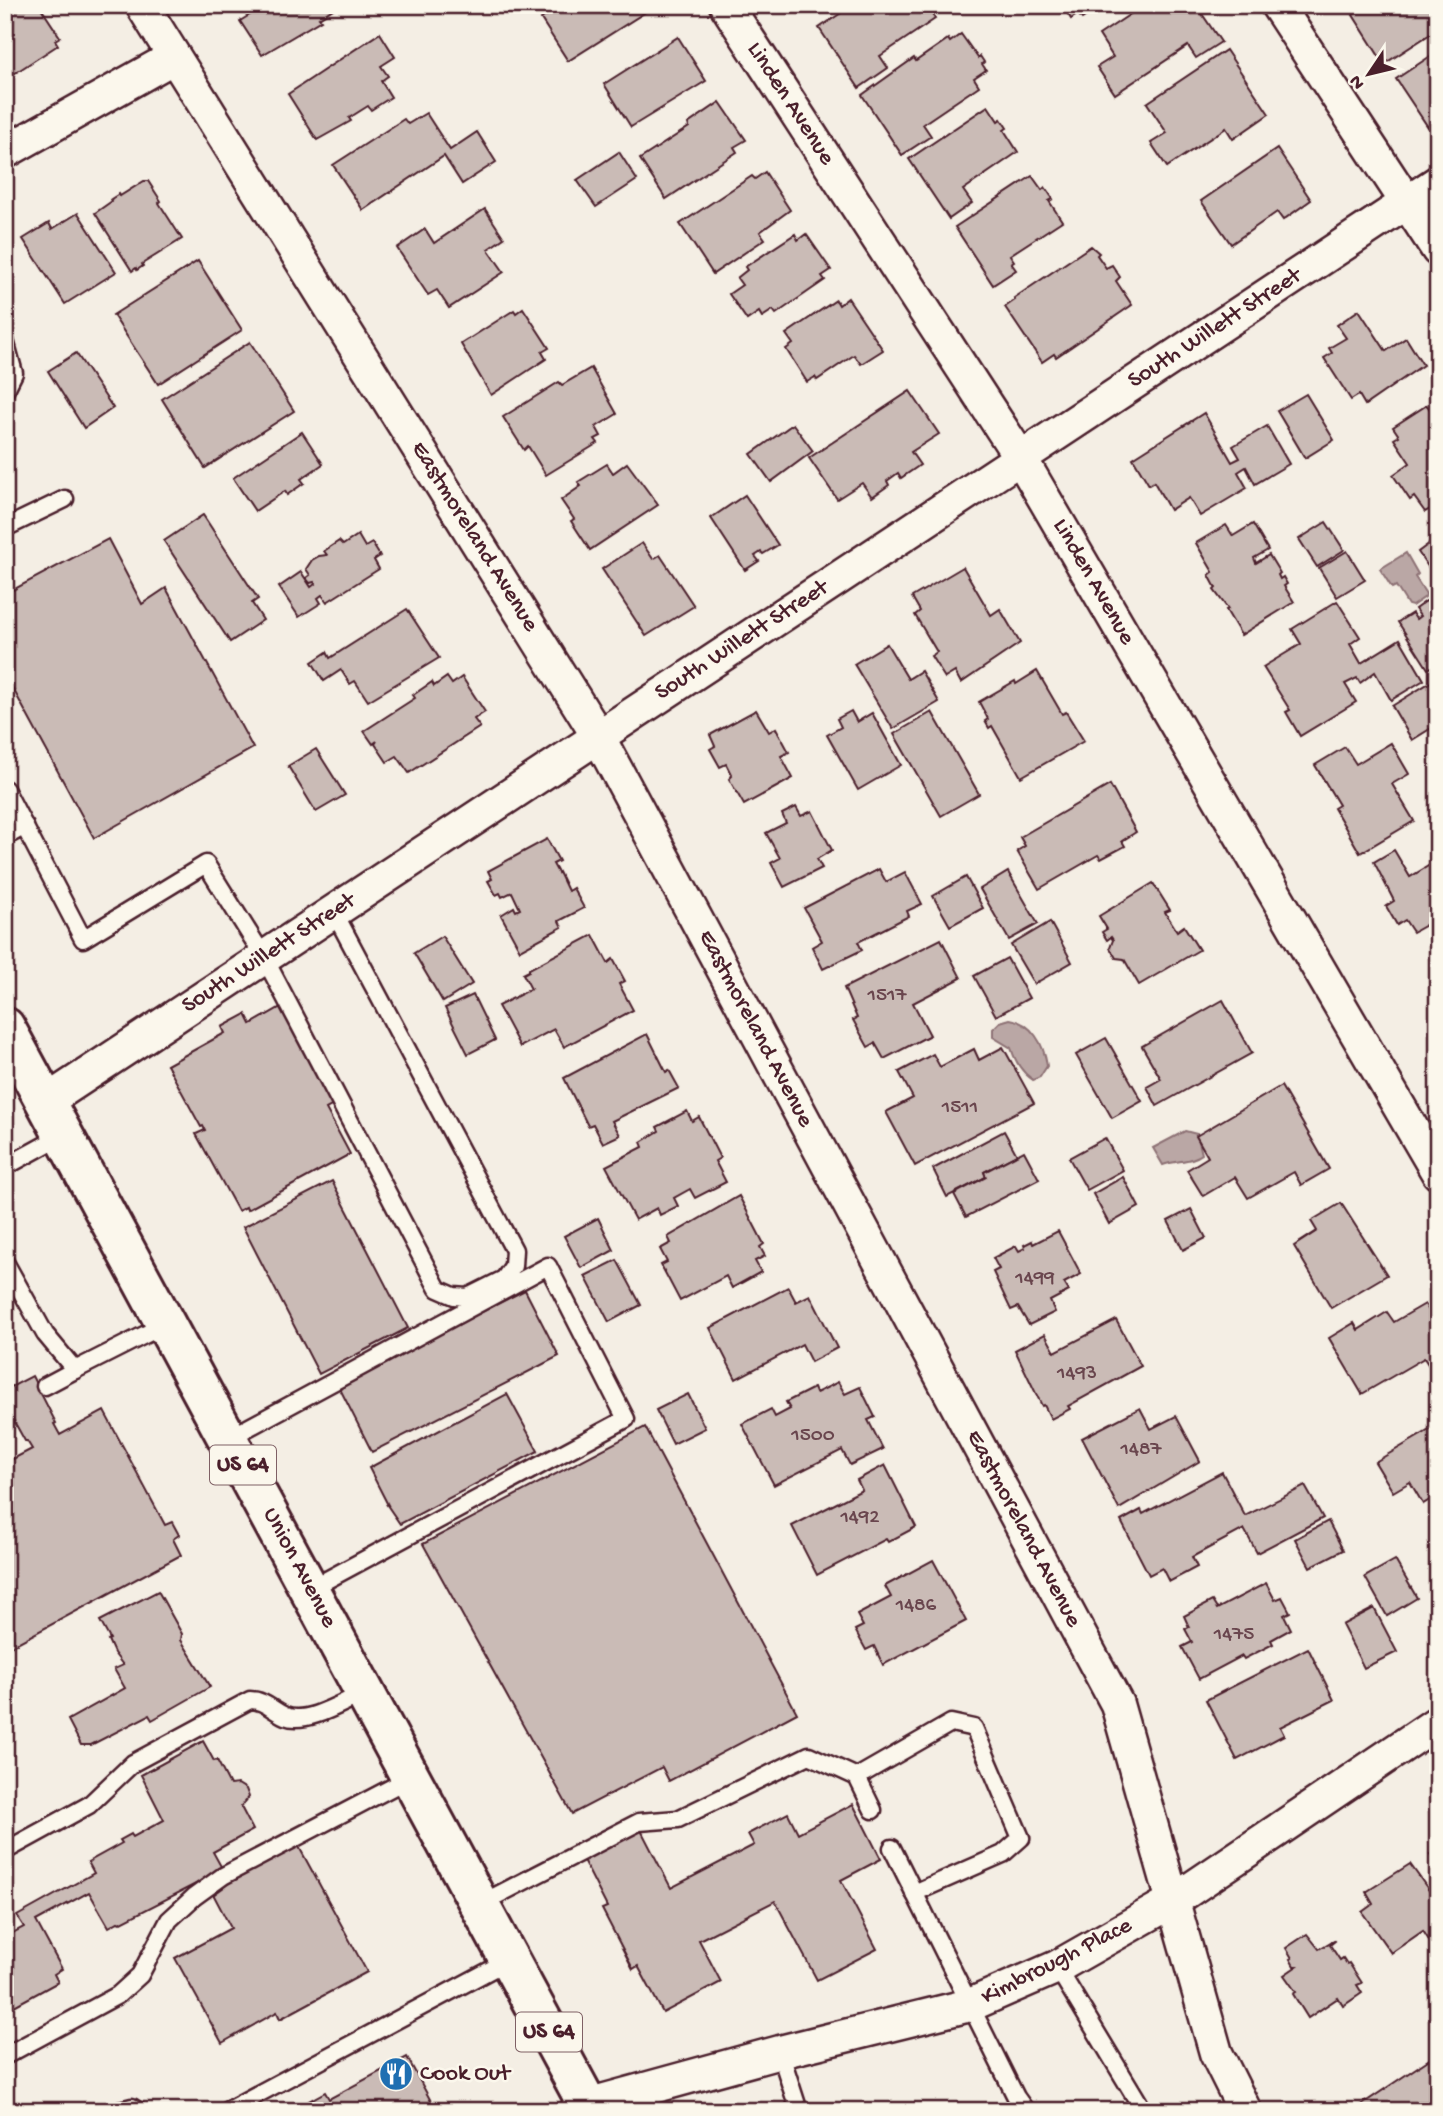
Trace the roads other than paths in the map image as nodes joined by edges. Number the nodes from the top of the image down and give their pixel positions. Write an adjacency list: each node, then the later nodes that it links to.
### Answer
1 (142, 5): 4 (street, Eastmoreland Avenue)
2 (726, 5): 11 (street, Linden Avenue)
3 (1277, 5): 7 (street)
4 (174, 57): 5 (street); 14 (street, Eastmoreland Avenue)
5 (5, 152)
6 (1438, 181): 7 (street, South Willett Street)
7 (1407, 202): 8 (street); 11 (street, South Willett Street)
8 (1438, 250)
9 (5, 340): 10 (lane)
10 (5, 391)
11 (1020, 457): 14 (street, South Willett Street); 24 (street, Linden Avenue)
12 (65, 499): 13 (lane)
13 (5, 528)
14 (598, 736): 18 (street, South Willett Street); 39 (street, Eastmoreland Avenue)
15 (5, 789): 16 (lane)
16 (24, 826): 17 (lane); 19 (lane)
17 (5, 837)
18 (334, 912): 19 (street, South Willett Street); 19 (lane)
19 (264, 957): 21 (street, South Willett Street)
20 (11, 1051): 21 (main road, Union Avenue / US 64)
21 (47, 1101): 22 (main road, Union Avenue / US 64)
22 (65, 1134): 23 (lane); 26 (main road, Union Avenue / US 64)
23 (5, 1164)
24 (1438, 1174)
25 (5, 1262): 27 (lane)
26 (166, 1324): 27 (lane); 29 (main road, Union Avenue / US 64)
27 (75, 1370): 28 (lane)
28 (45, 1386)
29 (229, 1438): 30 (main road, Union Avenue / US 64); 30 (lane)
30 (310, 1588): 31 (main road, Union Avenue / US 64)
31 (366, 1692): 33 (main road, Union Avenue / US 64); 37 (lane)
32 (1438, 1723): 39 (street, Kimbrough Place)
33 (412, 1777): 40 (main road, Union Avenue / US 64); 45 (lane)
34 (857, 1777): 35 (lane); 38 (lane); 40 (lane)
35 (873, 1810)
36 (892, 1848): 38 (lane)
37 (5, 1851)
38 (914, 1893): 43 (lane)
39 (1173, 1901): 42 (street, Kimbrough Place); 53 (street, Eastmoreland Avenue)
40 (480, 1904): 41 (main road, Union Avenue / US 64)
41 (510, 1959): 46 (main road, Union Avenue / US 64); 49 (lane)
42 (1057, 1967): 43 (street, Kimbrough Place); 52 (lane)
43 (970, 2005): 44 (street, Kimbrough Place); 51 (lane)
44 (780, 2052): 46 (street, Kimbrough Place); 50 (lane)
45 (5, 2056)
46 (585, 2109)
47 (116, 2111): 48 (lane)
48 (138, 2111)
49 (226, 2111)
50 (793, 2111)
51 (1026, 2111)
52 (1137, 2111)
53 (1245, 2111)

